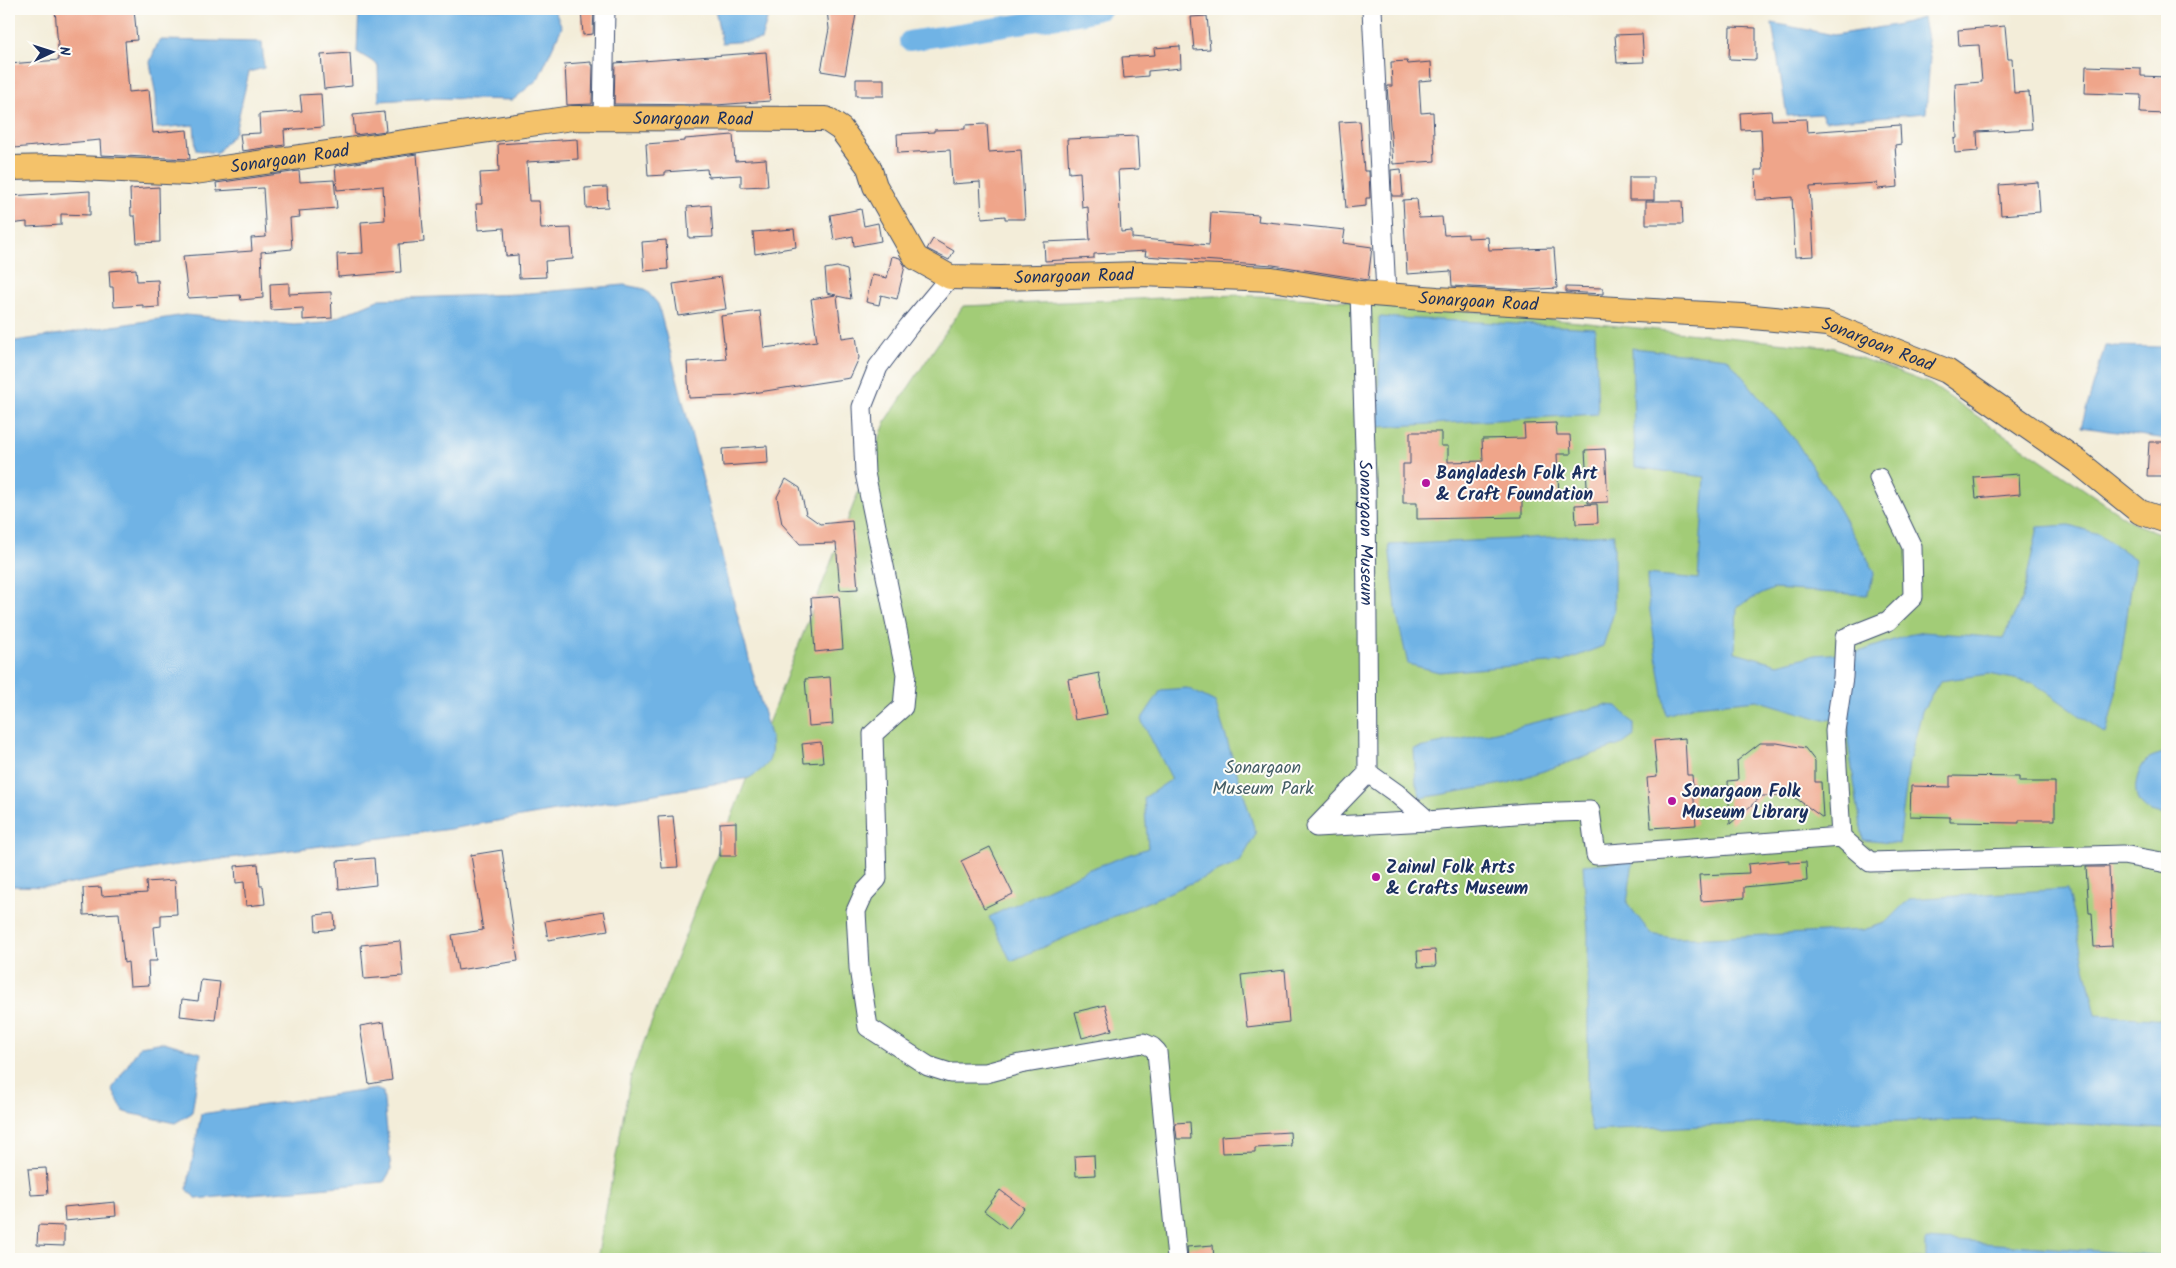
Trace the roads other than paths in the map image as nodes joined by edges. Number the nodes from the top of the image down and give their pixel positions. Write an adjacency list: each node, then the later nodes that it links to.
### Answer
1 (605, 9): 3 (street)
2 (1372, 9): 7 (street)
3 (602, 118): 4 (main road, Sonargoan Road); 5 (main road, Sonargoan Road)
4 (9, 168)
5 (950, 277): 6 (main road, Sonargoan Road); 14 (street)
6 (1360, 292): 7 (main road, Sonargoan Road); 10 (street, Sonargaon Museum)
7 (1386, 294): 9 (main road, Sonargoan Road)
8 (1879, 478): 12 (street)
9 (2167, 521)
10 (1368, 773): 11 (street); 11 (street)
11 (1428, 822): 12 (street)
12 (1841, 837): 13 (street)
13 (2167, 863)
14 (1177, 1259)

